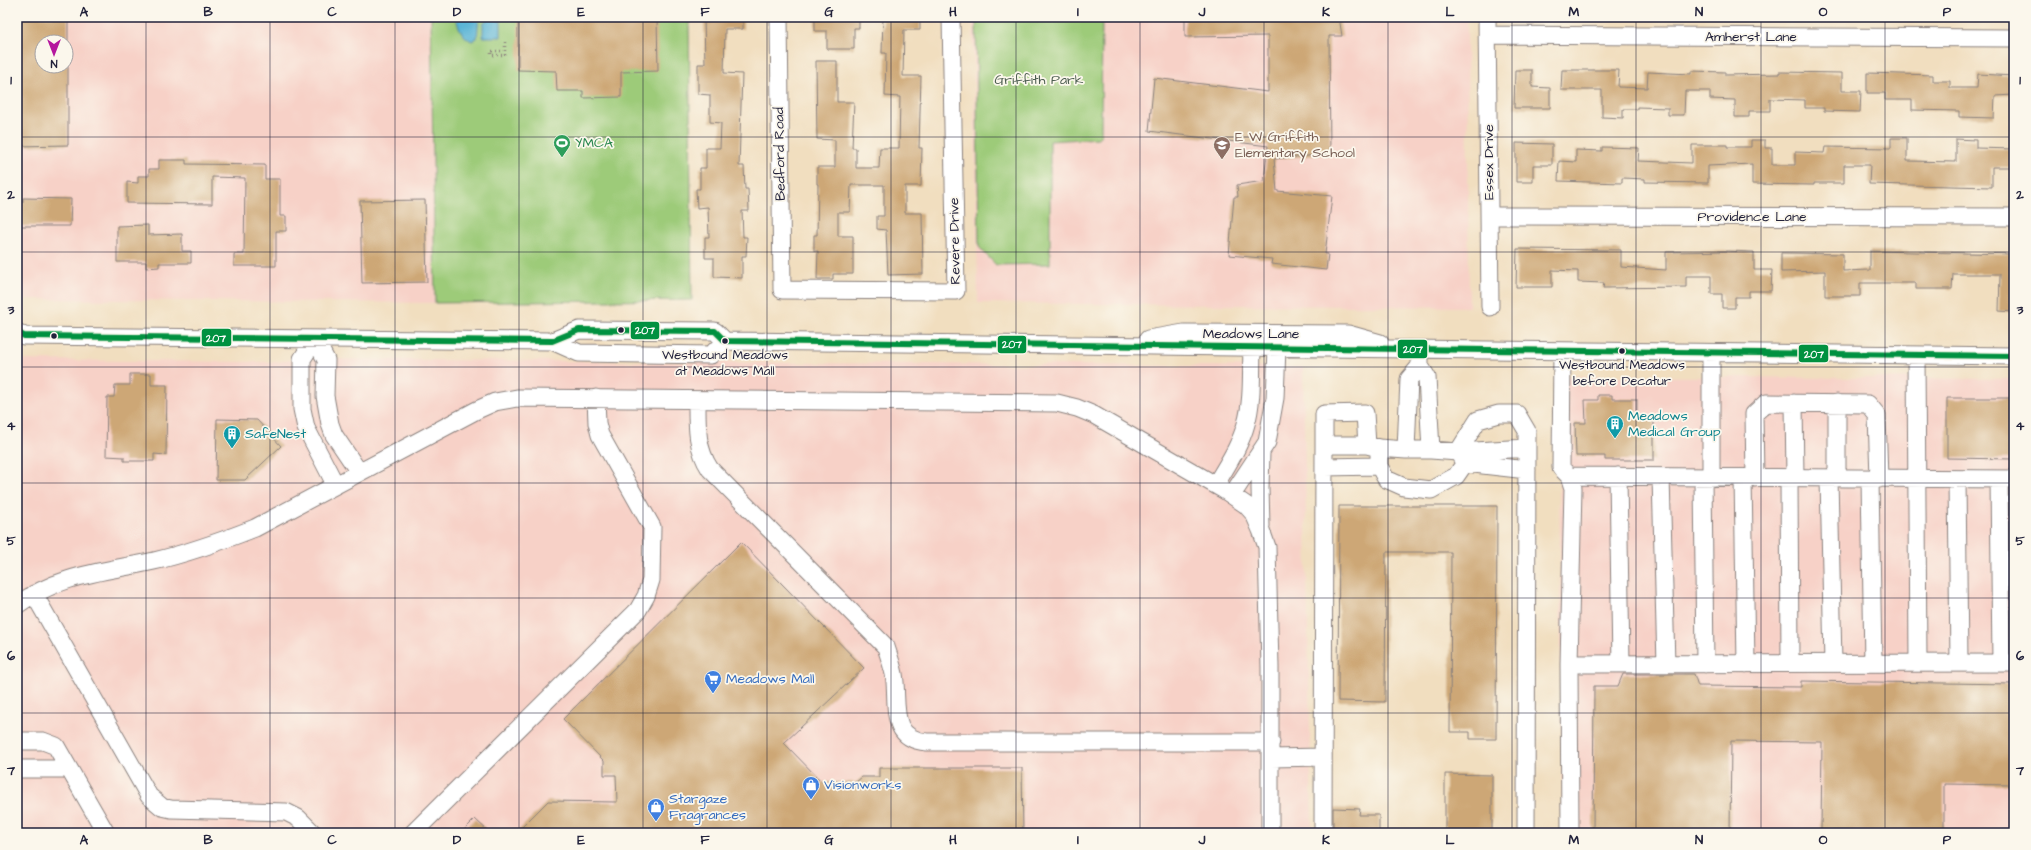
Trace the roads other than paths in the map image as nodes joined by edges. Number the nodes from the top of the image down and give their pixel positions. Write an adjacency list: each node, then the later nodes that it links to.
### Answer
1 (779, 17): 8 (street, Bedford Road)
2 (951, 17): 8 (street, Revere Drive)
3 (1487, 17): 4 (street, Essex Drive)
4 (1488, 36): 5 (street, Amherst Lane); 6 (street, Essex Drive)
5 (2014, 38)
6 (1490, 216): 7 (street, Providence Lane); 9 (street, Essex Drive)
7 (2014, 217)
8 (782, 290)
9 (1490, 307)
10 (19, 336): 11 (street)
11 (315, 339): 12 (street); 36 (street); 48 (street)
12 (552, 341): 13 (street); 13 (street)
13 (725, 341): 14 (street, Meadows Lane)
14 (1096, 346): 15 (street, Meadows Lane); 19 (street, Meadows Lane)
15 (1252, 348): 16 (street, Meadows Lane); 49 (street)
16 (1277, 348): 19 (street, Meadows Lane); 31 (street)
17 (1562, 351): 18 (street, Meadows Lane); 19 (street, Meadows Lane); 37 (street)
18 (1711, 353): 20 (street, Meadows Lane); 40 (street)
19 (1415, 355): 29 (street); 30 (street)
20 (1916, 355): 21 (street, Meadows Lane); 45 (street)
21 (2014, 356)
22 (596, 398): 23 (street); 36 (street); 72 (street)
23 (697, 400): 49 (street); 66 (street)
24 (1794, 403): 25 (street); 41 (street); 42 (street)
25 (1837, 403): 43 (street); 44 (street)
26 (1324, 445): 27 (street); 27 (street); 34 (street)
27 (1373, 446): 29 (street); 33 (street)
28 (1527, 448): 32 (street); 32 (street); 35 (street)
29 (1406, 450): 30 (street)
30 (1431, 450): 32 (street)
31 (1261, 451): 50 (street); 51 (street)
32 (1461, 458): 33 (street); 35 (street)
33 (1379, 466): 34 (street)
34 (1324, 467): 67 (street)
35 (1527, 470): 75 (street)
36 (359, 472): 48 (street)
37 (1569, 476): 38 (street); 58 (street)
38 (1618, 476): 39 (street); 59 (street)
39 (1662, 477): 40 (street); 60 (street)
40 (1707, 478): 41 (street); 61 (street)
41 (1749, 478): 42 (street); 62 (street)
42 (1792, 478): 43 (street); 63 (street)
43 (1833, 478): 44 (street); 64 (street)
44 (1875, 479): 45 (street); 54 (street)
45 (1917, 479): 46 (street); 55 (street)
46 (1957, 479): 47 (street); 56 (street)
47 (2007, 479): 57 (street)
48 (335, 484): 52 (street)
49 (1216, 484): 50 (street)
50 (1232, 495): 51 (street)
51 (1262, 530): 66 (street)
52 (34, 594): 53 (street); 71 (street)
53 (17, 605)
54 (1873, 663): 55 (street); 64 (street)
55 (1918, 663): 56 (street)
56 (1959, 663): 57 (street)
57 (2008, 663)
58 (1569, 664): 59 (street); 76 (street)
59 (1621, 664): 60 (street)
60 (1666, 664): 61 (street)
61 (1705, 664): 62 (street)
62 (1746, 664): 63 (street)
63 (1790, 664): 64 (street)
64 (1833, 664)
65 (17, 741): 69 (street)
66 (1271, 750): 67 (street); 73 (street)
67 (1323, 757): 74 (street)
68 (17, 769): 69 (street)
69 (69, 769): 70 (street)
70 (106, 833)
71 (313, 833)
72 (413, 833)
73 (1270, 833)
74 (1323, 833)
75 (1526, 833)
76 (1570, 833)

